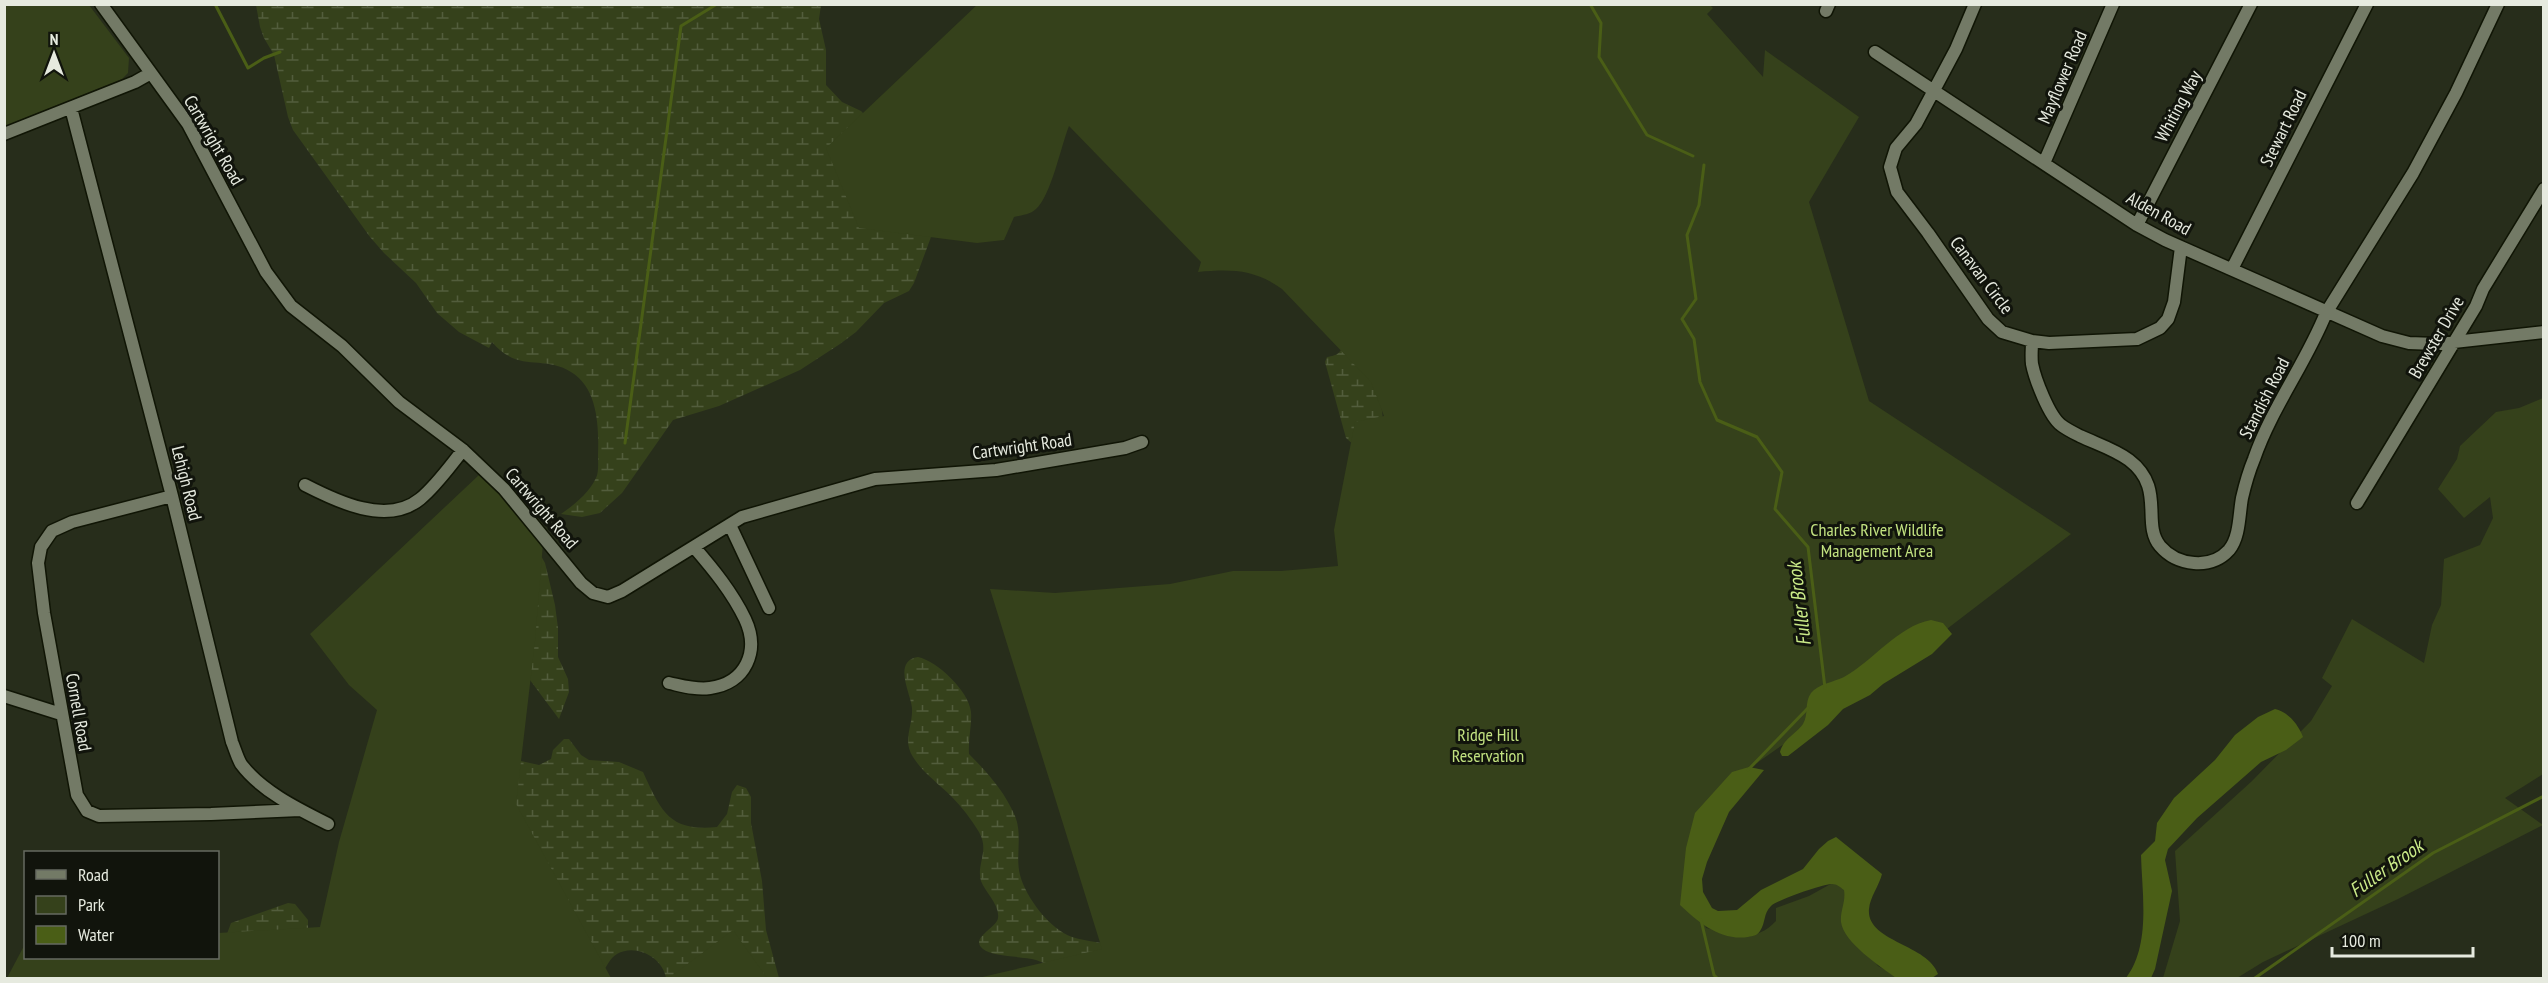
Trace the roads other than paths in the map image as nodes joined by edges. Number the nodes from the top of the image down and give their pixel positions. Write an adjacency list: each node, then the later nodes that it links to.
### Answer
1 (101, 4): 8 (street, Cartwright Road)
2 (1975, 4): 9 (street, Canavan Circle)
3 (2113, 4): 12 (street, Mayflower Road)
4 (2251, 4): 14 (street, Whiting Way)
5 (2367, 4): 16 (street, Stewart Road)
6 (2498, 4): 17 (street, Standish Road)
7 (1875, 52): 9 (street, Alden Road)
8 (152, 73): 10 (street); 22 (street, Cartwright Road)
9 (1934, 90): 12 (street, Alden Road); 19 (street, Canavan Circle)
10 (71, 108): 11 (street); 24 (street, Lehigh Road)
11 (4, 134)
12 (2044, 163): 14 (street, Alden Road)
13 (2544, 189): 20 (street, Brewster Drive)
14 (2137, 225): 15 (street, Alden Road)
15 (2181, 247): 16 (street, Alden Road); 19 (street, Canavan Circle)
16 (2232, 269): 17 (street, Alden Road)
17 (2326, 313): 19 (street, Standish Road); 20 (street, Alden Road)
18 (2544, 332): 20 (street, Alden Road)
19 (2032, 341)
20 (2454, 343): 25 (street, Brewster Drive)
21 (1142, 442): 26 (street, Cartwright Road)
22 (463, 450): 23 (street); 27 (street, Cartwright Road)
23 (305, 485)
24 (172, 496): 31 (street, Cornell Road); 32 (street, Lehigh Road)
25 (2357, 503)
26 (730, 525): 27 (street, Cartwright Road); 28 (street)
27 (694, 547): 29 (street)
28 (769, 608)
29 (669, 683)
30 (4, 696): 31 (street)
31 (61, 714): 32 (street, Cornell Road)
32 (300, 810): 33 (street, Lehigh Road)
33 (328, 824)

